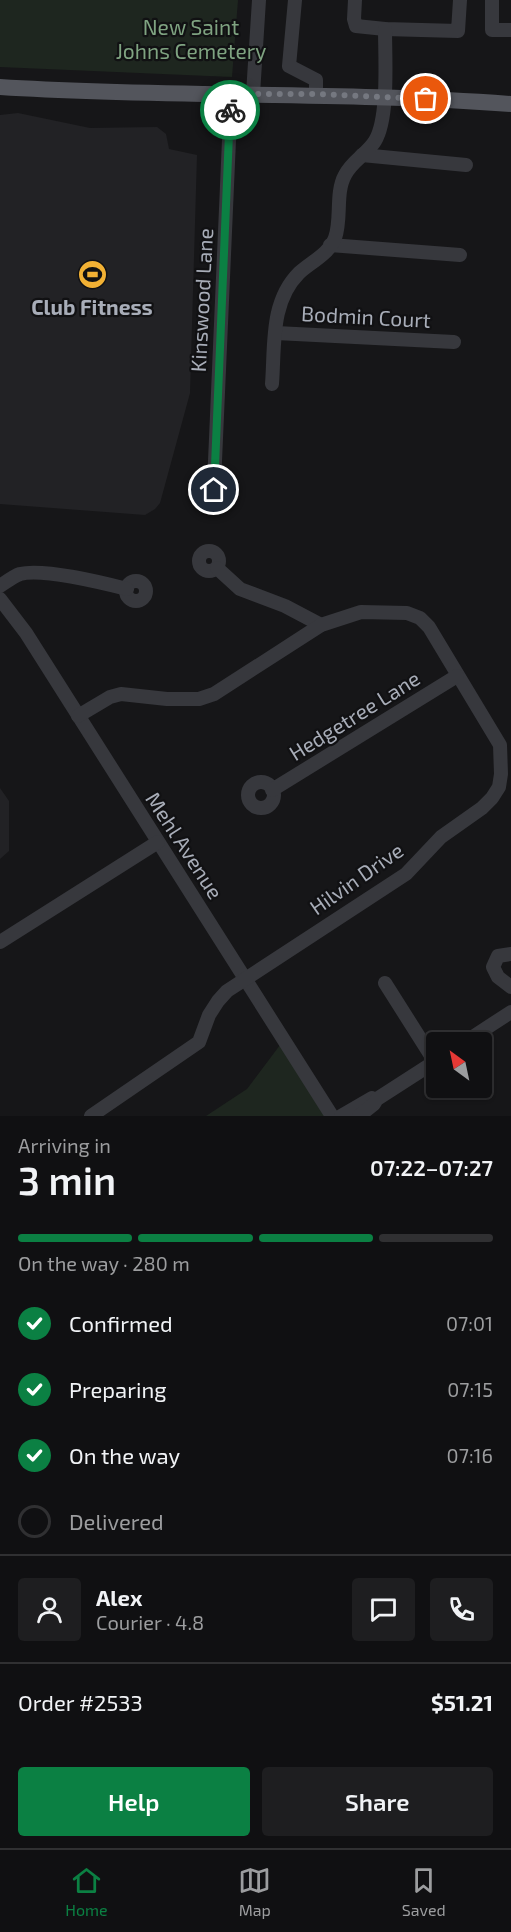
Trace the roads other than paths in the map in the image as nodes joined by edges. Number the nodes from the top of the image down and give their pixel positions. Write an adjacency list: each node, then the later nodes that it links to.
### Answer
1 (259, 0): 10 (street)
2 (294, 0): 11 (street)
3 (355, 0): 6 (street)
4 (460, 0): 6 (street)
5 (492, 0): 7 (street)
6 (386, 29): 12 (street)
7 (511, 30)
8 (0, 87): 9 (main road)
9 (231, 94): 10 (main road); 21 (street, Kinswood Lane)
10 (253, 94): 11 (main road)
11 (316, 94): 12 (main road)
12 (384, 97): 13 (main road); 14 (street)
13 (511, 104)
14 (362, 155): 15 (street); 16 (street)
15 (466, 165)
16 (330, 245): 17 (street); 18 (street)
17 (460, 255)
18 (276, 333): 19 (street, Bodmin Court); 20 (street)
19 (454, 342)
20 (272, 384)
21 (213, 507)
22 (217, 568): 26 (street)
23 (0, 586): 24 (street)
24 (126, 589)
25 (0, 599): 28 (street, Mehl Avenue)
26 (321, 625): 27 (street); 28 (street)
27 (457, 676): 29 (street, Hedgetree Lane); 33 (street, Hilvin Drive)
28 (78, 716): 30 (street, Mehl Avenue)
29 (272, 790)
30 (158, 842): 31 (street); 33 (street, Mehl Avenue)
31 (0, 942)
32 (511, 954): 35 (street)
33 (246, 978): 41 (street, Hilvin Drive); 42 (street, Mehl Avenue)
34 (385, 983): 38 (street)
35 (511, 987)
36 (511, 1012): 37 (street)
37 (480, 1032)
38 (426, 1046)
39 (426, 1067): 40 (street)
40 (377, 1099): 43 (street); 44 (street)
41 (91, 1116)
42 (332, 1116)
43 (341, 1116)
44 (359, 1116)

